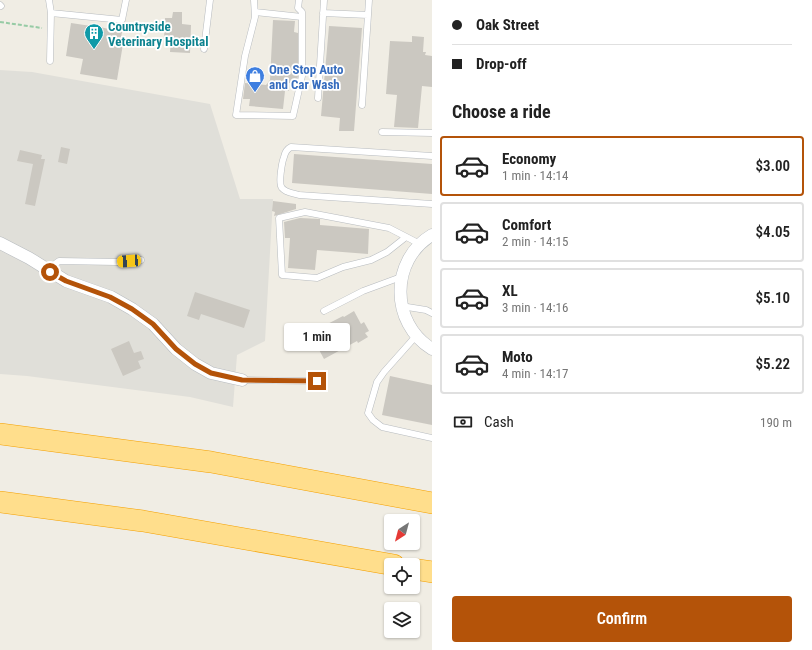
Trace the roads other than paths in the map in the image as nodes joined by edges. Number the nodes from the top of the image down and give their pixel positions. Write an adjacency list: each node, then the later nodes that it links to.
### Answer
1 (49, 0): 9 (lane)
2 (126, 0): 9 (lane)
3 (210, 0): 13 (lane)
4 (254, 0): 8 (lane)
5 (298, 0): 12 (lane)
6 (324, 0): 10 (lane)
7 (369, 0): 11 (lane)
8 (255, 12): 12 (lane); 12 (lane)
9 (51, 13): 14 (lane)
10 (323, 13): 11 (lane); 15 (lane)
11 (368, 15): 16 (lane)
12 (302, 17)
13 (204, 49)
14 (50, 61)
15 (318, 98)
16 (362, 105)
17 (382, 132): 18 (lane)
18 (432, 133)
19 (432, 156): 20 (lane)
20 (432, 204)
21 (406, 236): 21 (lane); 24 (lane)
22 (432, 236): 24 (street)
23 (0, 243): 26 (street)
24 (420, 244): 27 (street)
25 (140, 260): 26 (lane)
26 (47, 270): 33 (street)
27 (401, 277): 28 (street); 29 (lane)
28 (401, 306): 30 (lane); 31 (street)
29 (324, 311)
30 (432, 313)
31 (416, 336): 32 (street); 36 (lane)
32 (432, 349)
33 (242, 380): 34 (lane)
34 (317, 381)
35 (0, 434): 38 (highway)
36 (432, 438)
37 (0, 502): 39 (highway)
38 (432, 503)
39 (384, 563)
40 (420, 569): 41 (highway)
41 (432, 572)

